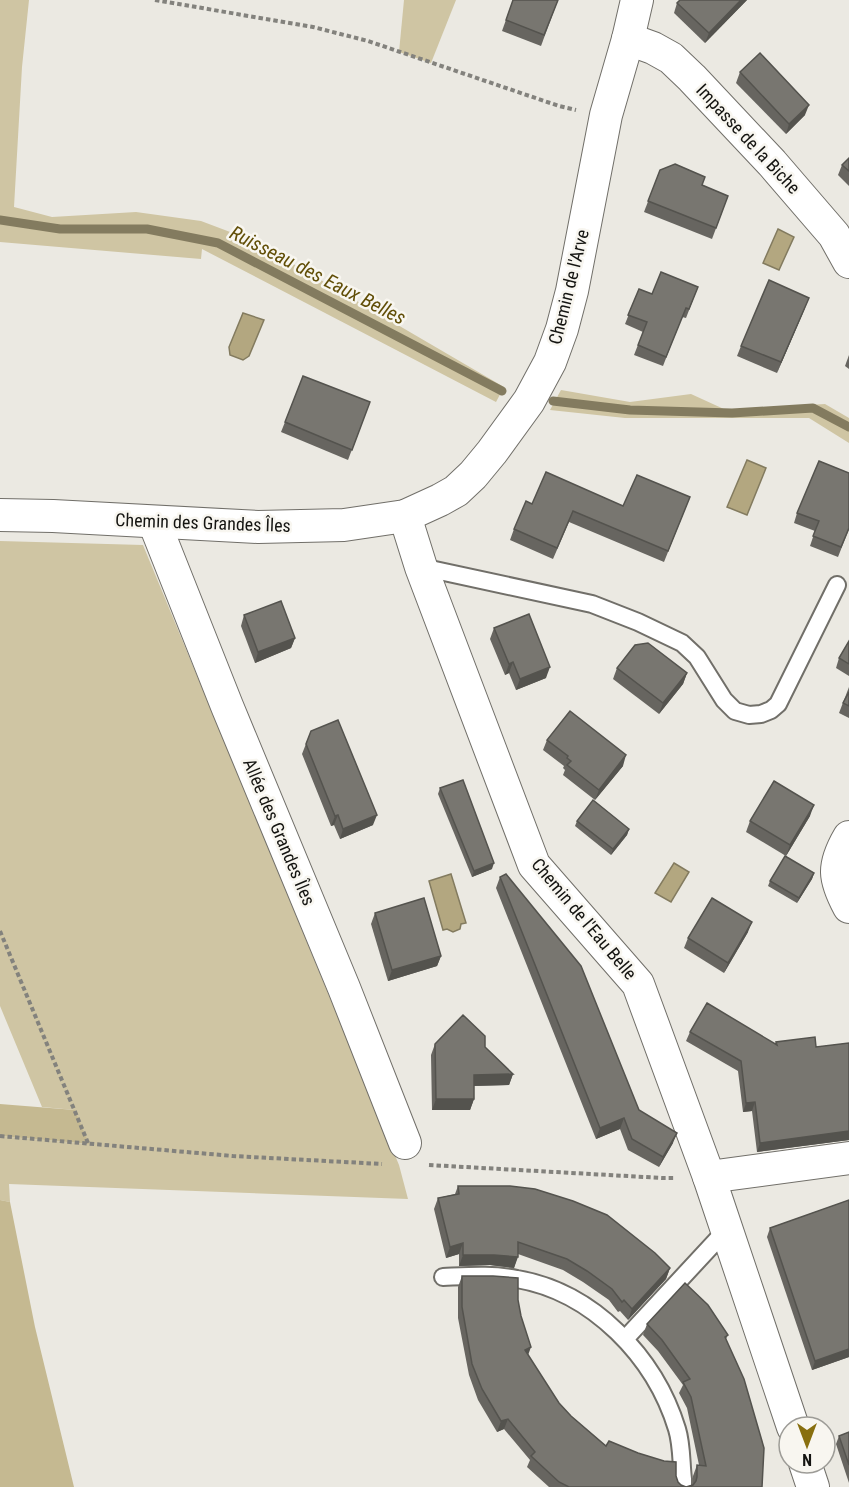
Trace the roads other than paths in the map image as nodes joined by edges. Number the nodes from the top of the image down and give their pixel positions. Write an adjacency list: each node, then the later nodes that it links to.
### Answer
1 (637, 0): 2 (street, Chemin de l'Arve)
2 (628, 39): 3 (street, Impasse de la Biche); 5 (street, Chemin de l'Arve)
3 (849, 262)
4 (0, 515): 6 (street, Chemin des Grandes Îles)
5 (405, 516): 6 (street, Chemin des Grandes Îles); 7 (street, Chemin de l'Eau Belle)
6 (154, 522): 11 (street, Allée des Grandes Îles)
7 (421, 567): 8 (lane); 13 (street, Chemin de l'Eau Belle)
8 (837, 585)
9 (849, 837): 10 (street)
10 (849, 907)
11 (396, 1153)
12 (849, 1158): 13 (street)
13 (709, 1177): 14 (street, Chemin de l'Eau Belle)
14 (727, 1229): 16 (lane); 17 (street, Chemin de l'Eau Belle)
15 (443, 1277): 16 (lane)
16 (625, 1338): 18 (lane)
17 (789, 1415)
18 (682, 1487)

